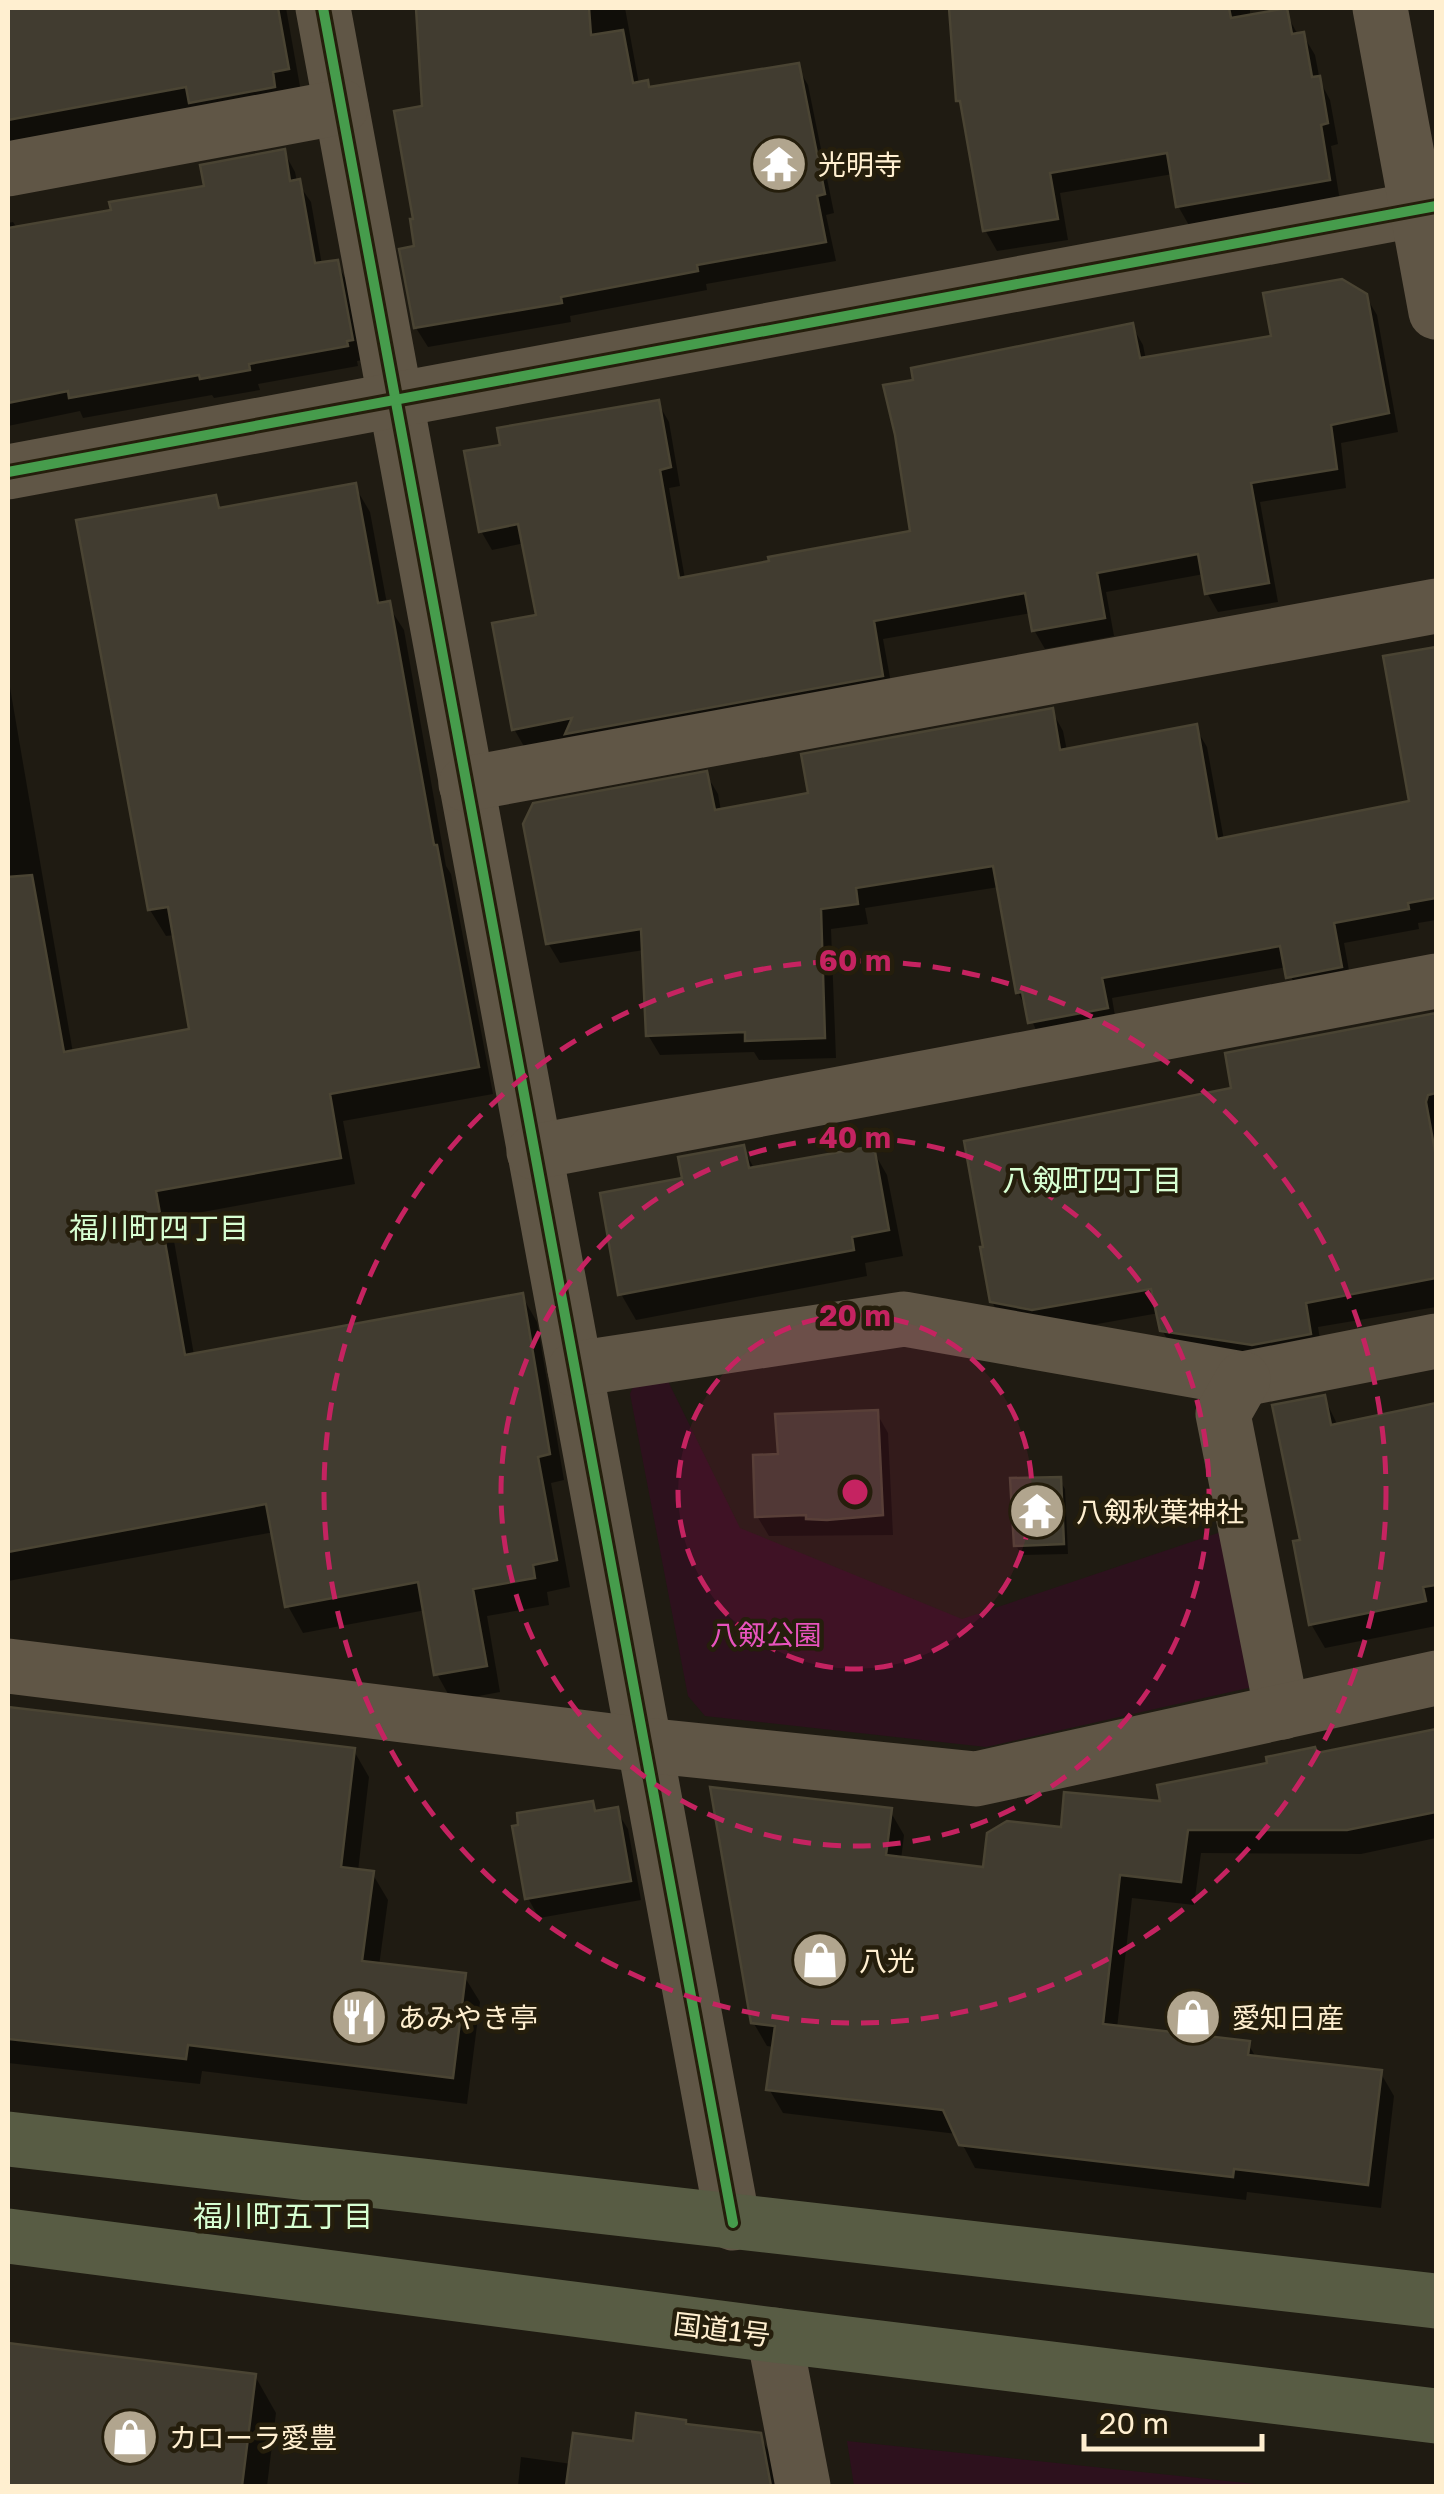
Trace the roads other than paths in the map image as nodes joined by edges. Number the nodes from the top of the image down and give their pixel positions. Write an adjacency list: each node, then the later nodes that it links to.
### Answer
1 (323, 8): 3 (street)
2 (1380, 8): 5 (street)
3 (341, 107): 4 (street); 7 (street)
4 (8, 169)
5 (1427, 208): 6 (street); 7 (street)
6 (1436, 312)
7 (395, 400): 8 (street); 10 (street)
8 (8, 472)
9 (1436, 606): 10 (street)
10 (466, 784): 12 (street)
11 (1436, 981): 12 (street)
12 (534, 1152): 14 (street)
13 (1436, 1340): 15 (street)
14 (574, 1369): 15 (street); 19 (street)
15 (1243, 1379): 18 (street)
16 (8, 1666): 19 (street)
17 (1436, 1678): 18 (street)
18 (1282, 1712): 19 (street)
19 (644, 1745): 21 (street)
20 (8, 2139): 21 (highway)
21 (733, 2223): 23 (highway)
22 (8, 2236): 24 (highway, 国道1号)
23 (1436, 2301)
24 (774, 2336): 25 (highway, 国道1号); 26 (street)
25 (1436, 2416)
26 (802, 2486)

